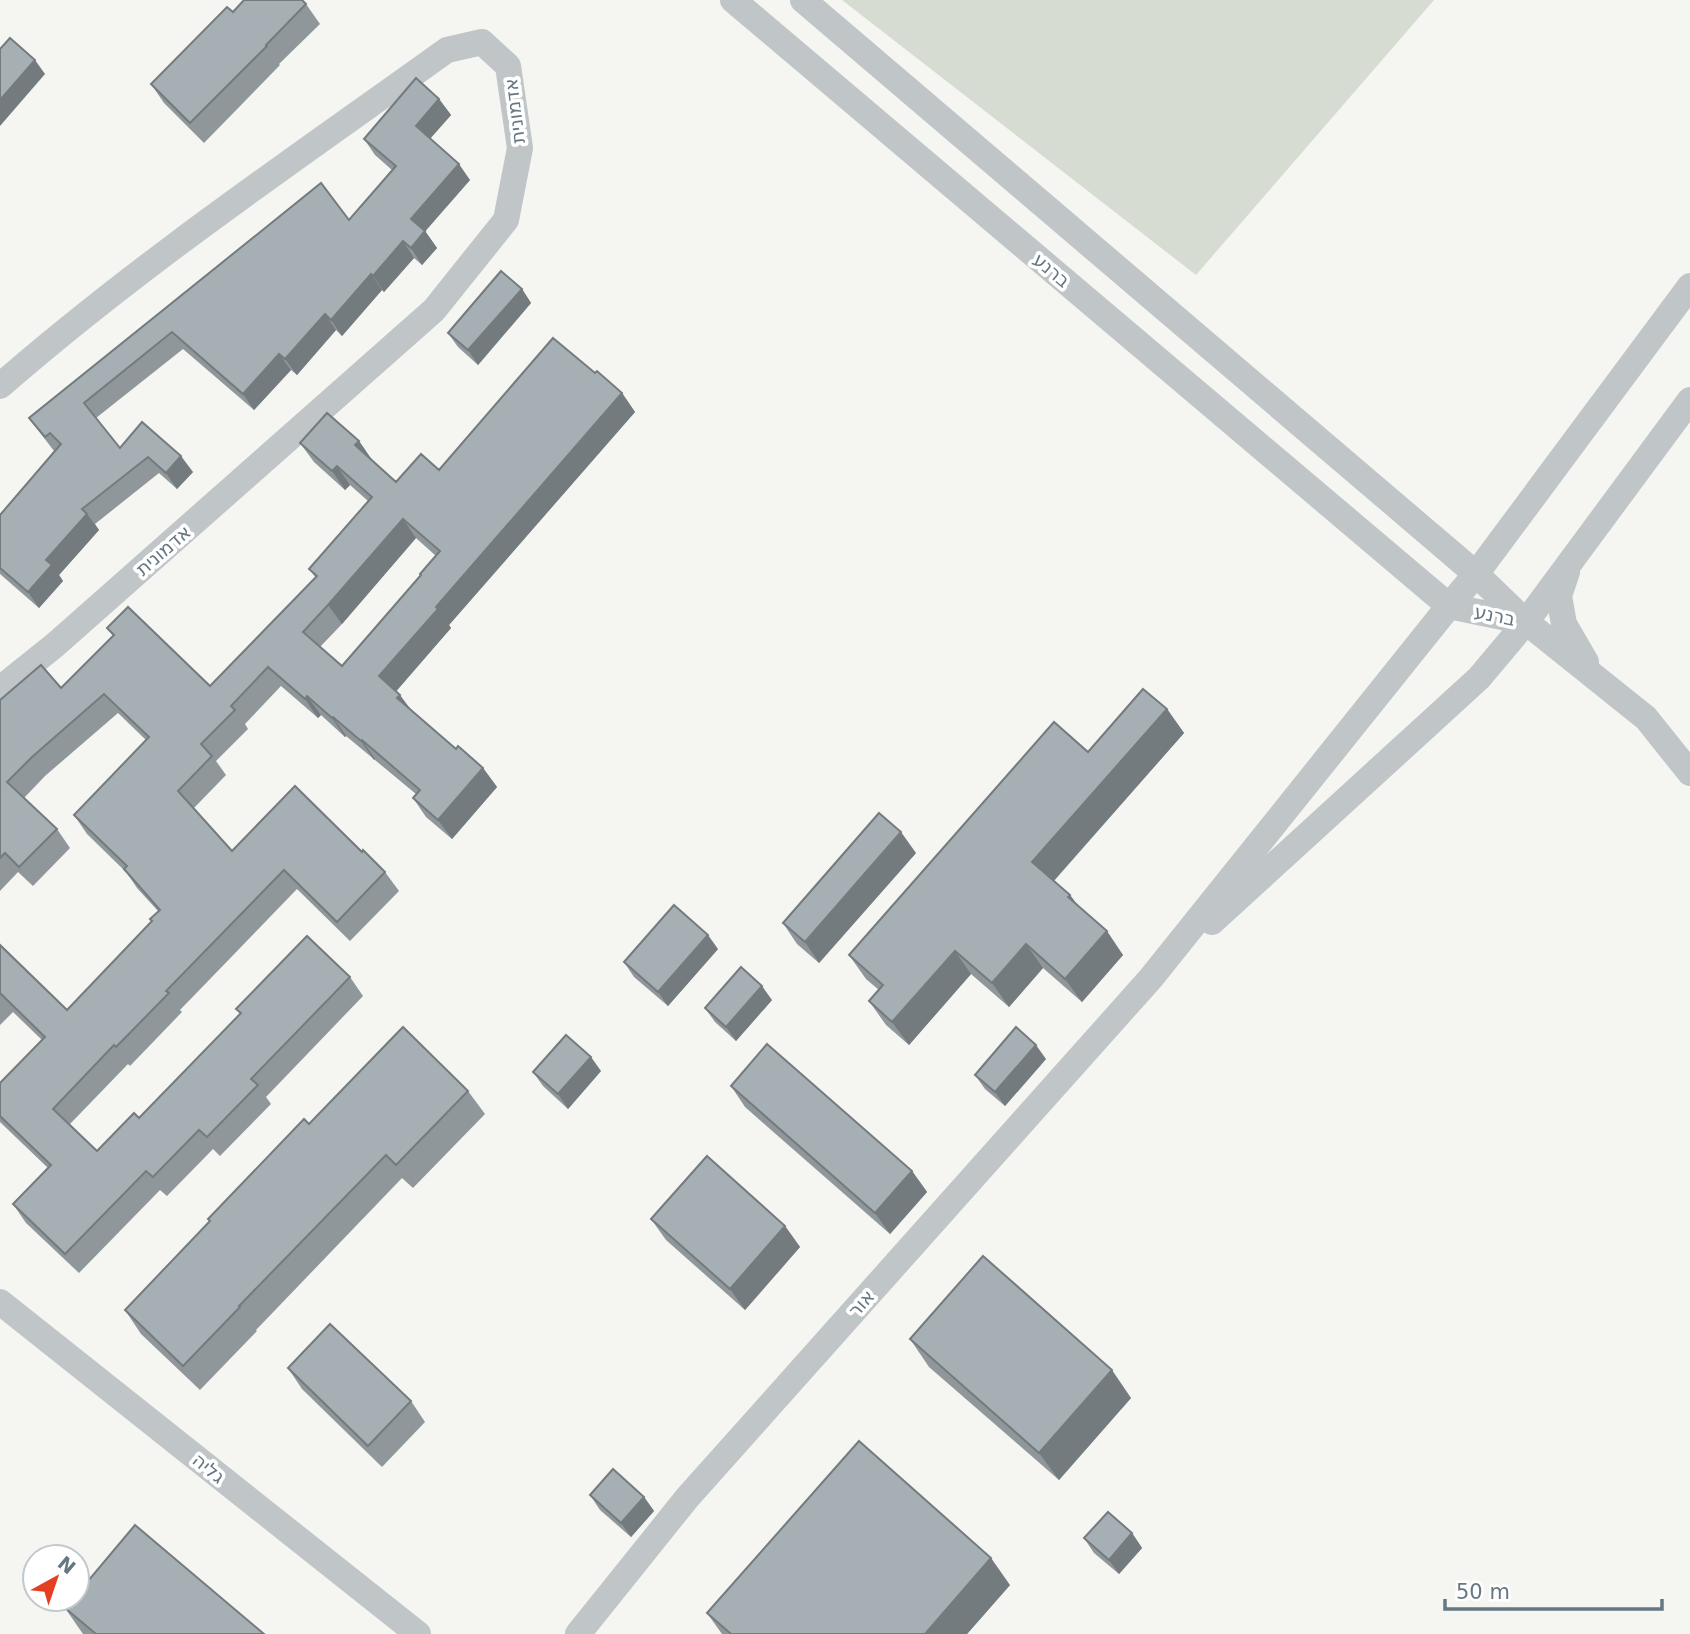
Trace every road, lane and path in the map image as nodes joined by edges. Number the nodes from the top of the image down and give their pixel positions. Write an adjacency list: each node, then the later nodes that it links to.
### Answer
1 (733, 0): 8 (street, ברנע)
2 (803, 0): 7 (street, ברנע)
3 (1690, 286): 7 (street)
4 (0, 386): 10 (street, אדמונית)
5 (1690, 400): 6 (street)
6 (1570, 562): 9 (street); 11 (street)
7 (1476, 574): 8 (street); 9 (street, ברנע)
8 (1449, 606): 9 (street, ברנע); 13 (street)
9 (1526, 622): 11 (street); 13 (street)
10 (0, 689)
11 (1646, 718): 12 (street)
12 (1690, 773)
13 (1152, 978): 16 (street, אור)
14 (0, 1301): 15 (street, גליה)
15 (418, 1634)
16 (578, 1634)

